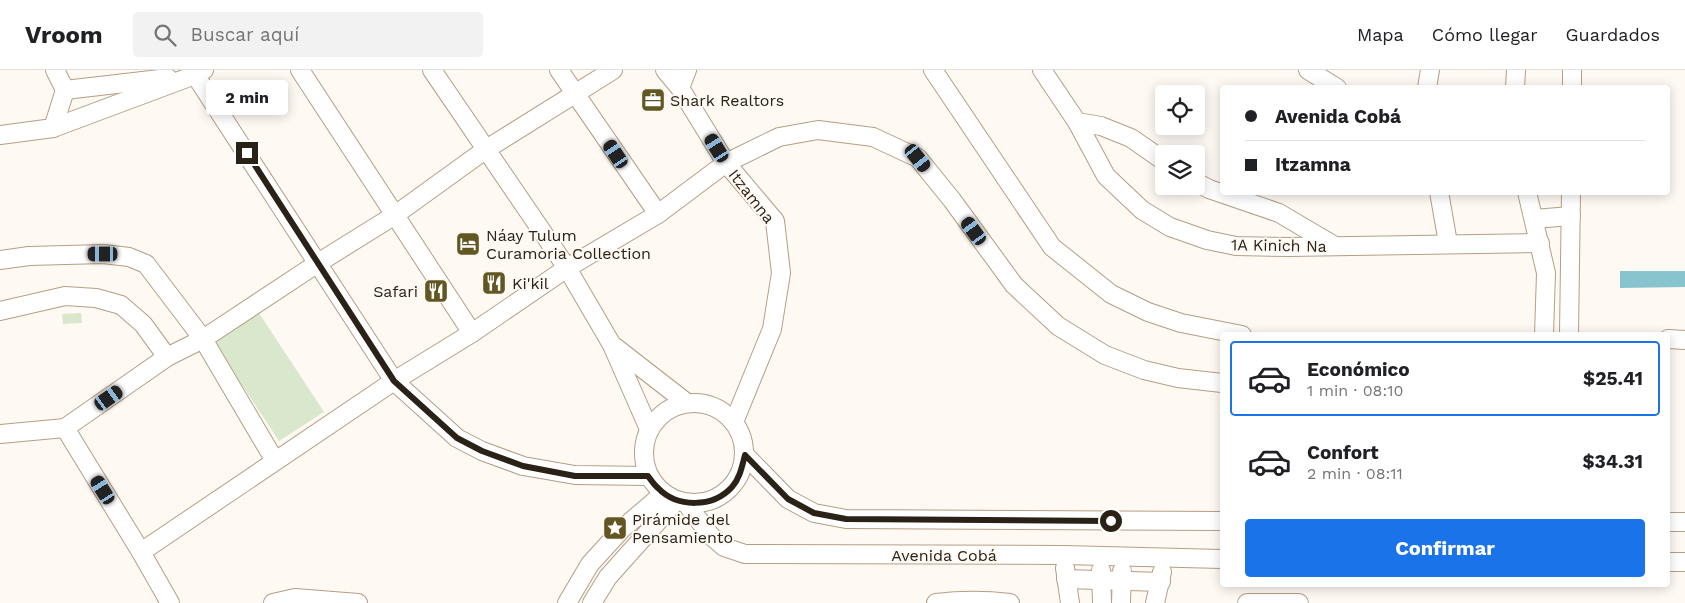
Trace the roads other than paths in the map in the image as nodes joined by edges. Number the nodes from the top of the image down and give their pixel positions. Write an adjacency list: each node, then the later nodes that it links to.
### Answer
1 (54, 70): 20 (street)
2 (300, 70): 35 (street)
3 (432, 70): 25 (street)
4 (559, 70): 21 (street)
5 (613, 70): 21 (street)
6 (665, 70): 19 (street, Itzamna)
7 (687, 70): 19 (street)
8 (933, 70): 45 (street)
9 (1042, 70): 22 (street, 1A Kinich Na)
10 (1308, 70): 15 (street)
11 (1430, 70): 16 (street)
12 (1516, 70): 17 (street)
13 (1572, 70): 18 (street)
14 (197, 72): 20 (street); 23 (street); 42 (street)
15 (1332, 85)
16 (1428, 85)
17 (1515, 85)
18 (1572, 85)
19 (680, 88): 27 (street, Itzamna)
20 (65, 90): 23 (street)
21 (575, 94): 25 (street); 34 (street)
22 (1077, 122): 26 (street); 40 (street, 1A Kinich Na)
23 (53, 128): 24 (street)
24 (0, 135)
25 (485, 150): 35 (street); 43 (street)
26 (1155, 155)
27 (726, 162): 34 (street); 55 (street); 57 (street, Itzamna)
28 (1205, 187): 29 (street)
29 (1220, 193)
30 (1226, 195): 40 (street)
31 (1440, 195): 38 (street)
32 (1528, 195): 37 (street)
33 (1571, 195): 36 (street)
34 (658, 214): 43 (street)
35 (395, 215): 42 (street); 48 (street)
36 (1571, 216): 37 (street); 47 (street)
37 (1534, 219): 39 (street)
38 (1448, 243): 39 (street, 1A Kinich Na); 40 (street, 1A Kinich Na)
39 (1540, 243): 46 (street)
40 (1335, 246)
41 (0, 260): 49 (street)
42 (318, 263): 49 (street); 54 (street)
43 (567, 268): 48 (street); 52 (street)
44 (0, 311): 53 (street)
45 (1227, 332)
46 (1544, 332)
47 (1569, 332)
48 (472, 333): 54 (street)
49 (203, 339): 53 (street); 62 (street)
50 (1670, 339): 51 (street)
51 (1685, 340)
52 (612, 345): 56 (street); 59 (street)
53 (167, 357): 58 (street)
54 (394, 381): 62 (street); 63 (street)
55 (1220, 383)
56 (687, 402): 57 (street); 59 (street)
57 (734, 422): 61 (street)
58 (65, 428): 60 (street); 68 (street)
59 (649, 429): 63 (street)
60 (0, 434)
61 (745, 455): 64 (street); 65 (street)
62 (275, 461): 68 (street)
63 (648, 476): 64 (street)
64 (675, 499): 69 (street, Avenida Cobá); 83 (street); 84 (street)
65 (1220, 521)
66 (1670, 522): 67 (street)
67 (1685, 522)
68 (141, 552): 80 (street)
69 (1064, 555): 70 (street, Avenida Cobá); 76 (street)
70 (1101, 557): 71 (street, Avenida Cobá); 77 (street)
71 (1122, 557): 72 (street, Avenida Cobá); 78 (street)
72 (1163, 559): 73 (street, Avenida Cobá); 79 (street)
73 (1220, 559)
74 (1670, 562): 75 (street)
75 (1685, 562)
76 (1066, 579): 77 (street); 87 (street)
77 (1102, 580): 78 (street); 88 (street)
78 (1122, 581): 79 (street); 89 (street)
79 (1161, 582): 90 (street)
80 (170, 603)
81 (272, 603): 82 (street)
82 (358, 603)
83 (567, 603)
84 (592, 603)
85 (936, 603): 86 (street)
86 (1010, 603)
87 (1070, 603)
88 (1102, 603)
89 (1121, 603)
90 (1155, 603)
91 (1247, 603): 92 (street)
92 (1299, 603)

